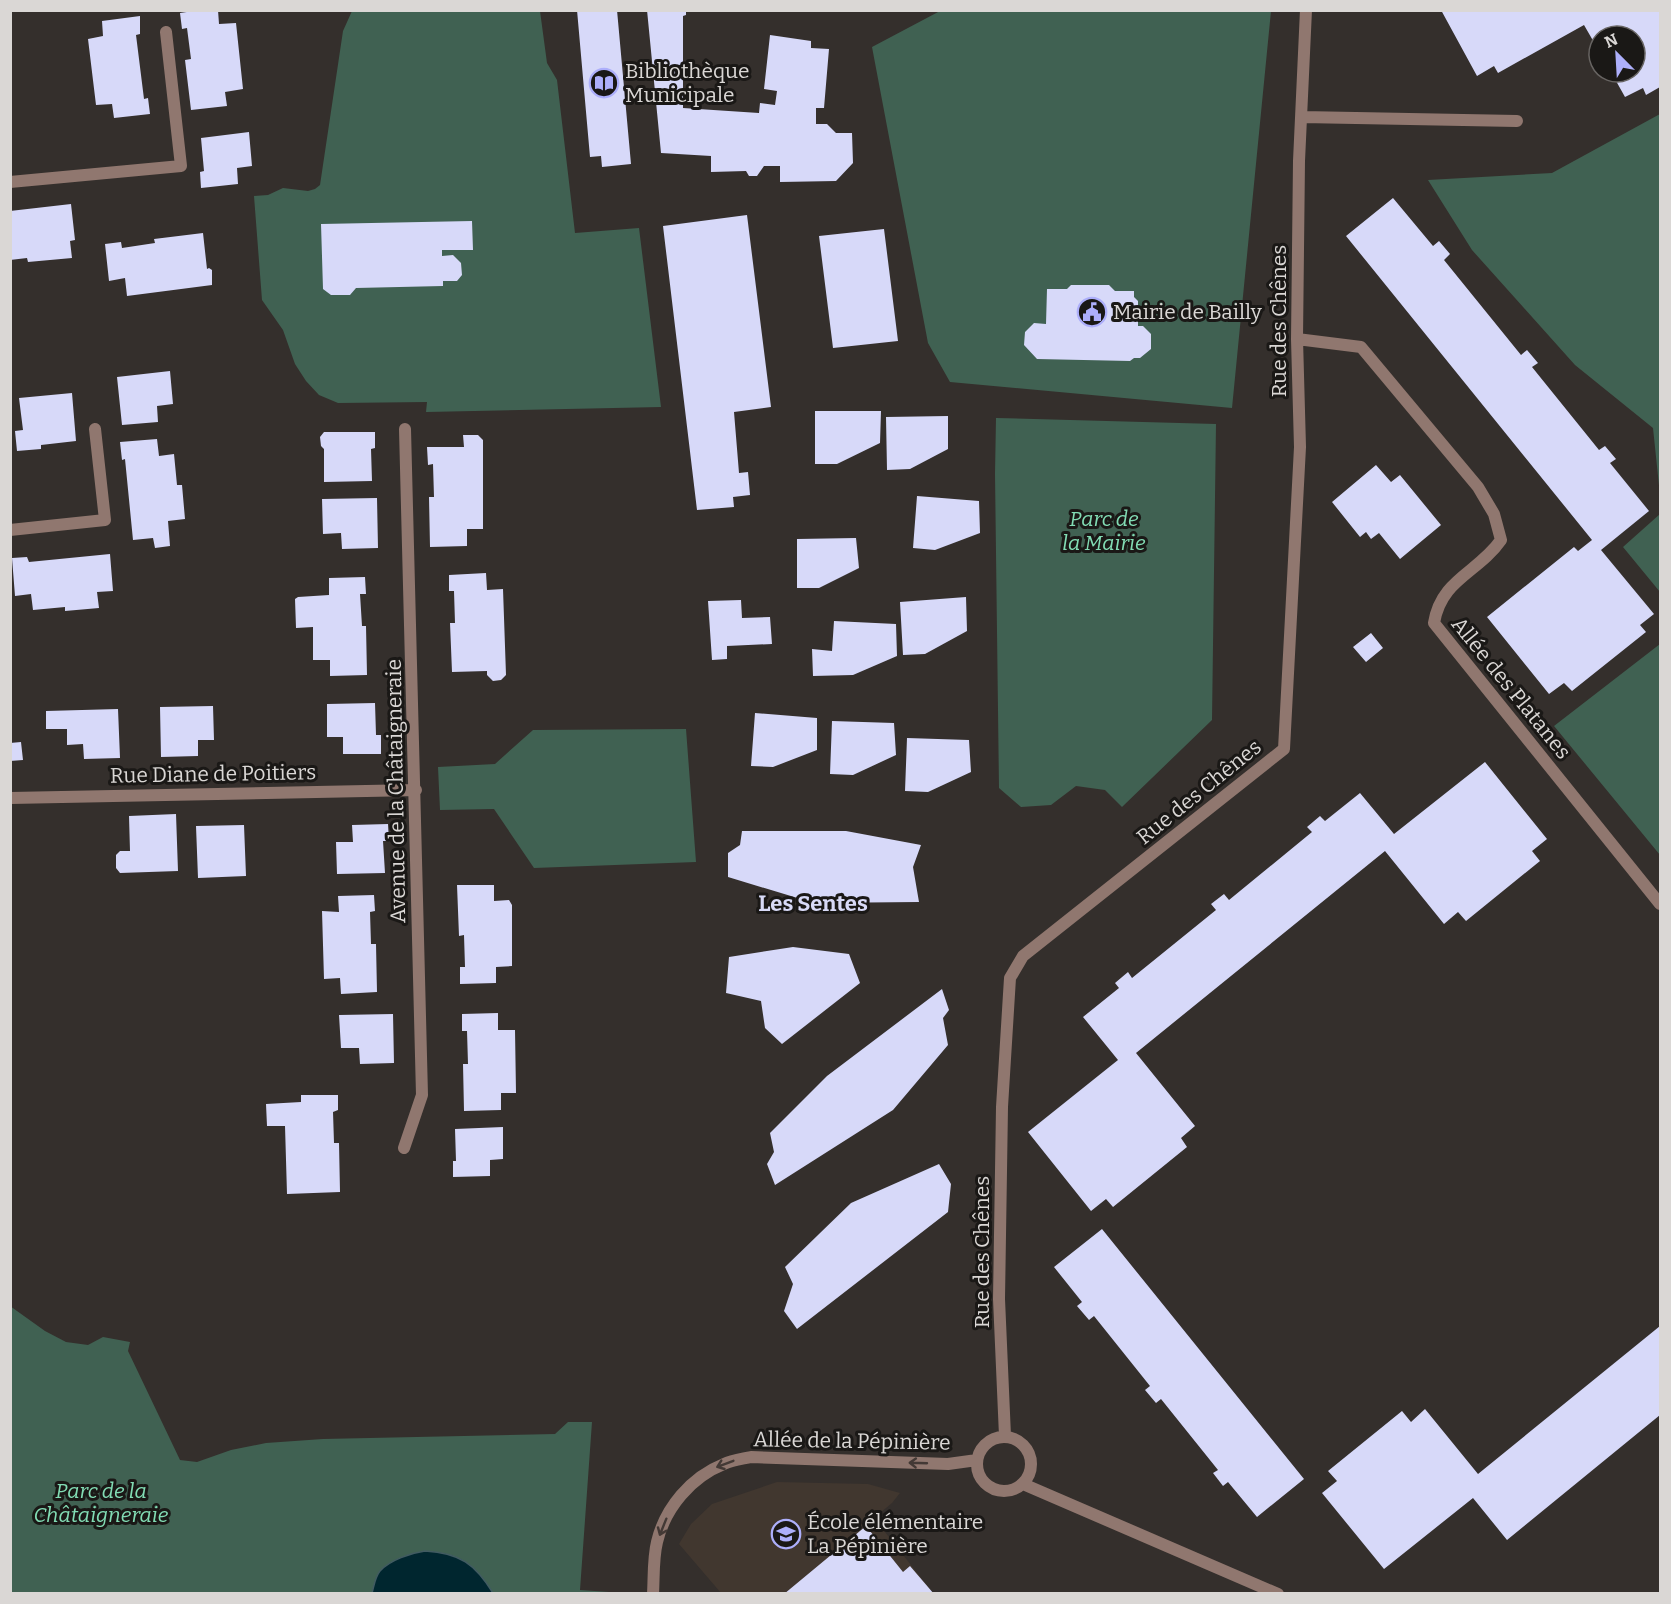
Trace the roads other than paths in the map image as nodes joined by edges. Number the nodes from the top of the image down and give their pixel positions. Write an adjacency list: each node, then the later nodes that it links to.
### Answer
1 (1306, 10): 3 (street, Rue des Chênes)
2 (166, 32): 5 (street)
3 (1302, 117): 4 (street); 6 (street, Rue des Chênes)
4 (1517, 121)
5 (10, 182)
6 (1297, 339): 12 (street, Allée des Platanes); 14 (street, Rue des Chênes)
7 (95, 429): 9 (street)
8 (405, 429): 10 (street, Avenue de la Châtaigneraie)
9 (10, 530)
10 (416, 790): 11 (street, Rue Diane de Poitiers); 13 (street, Avenue de la Châtaigneraie)
11 (10, 798)
12 (1660, 904)
13 (404, 1148)
14 (1005, 1436): 15 (street); 16 (street)
15 (977, 1460): 16 (street); 17 (street, Allée de la Pépinière, one-way to 17)
16 (1023, 1484): 18 (street)
17 (653, 1593)
18 (1278, 1593)

